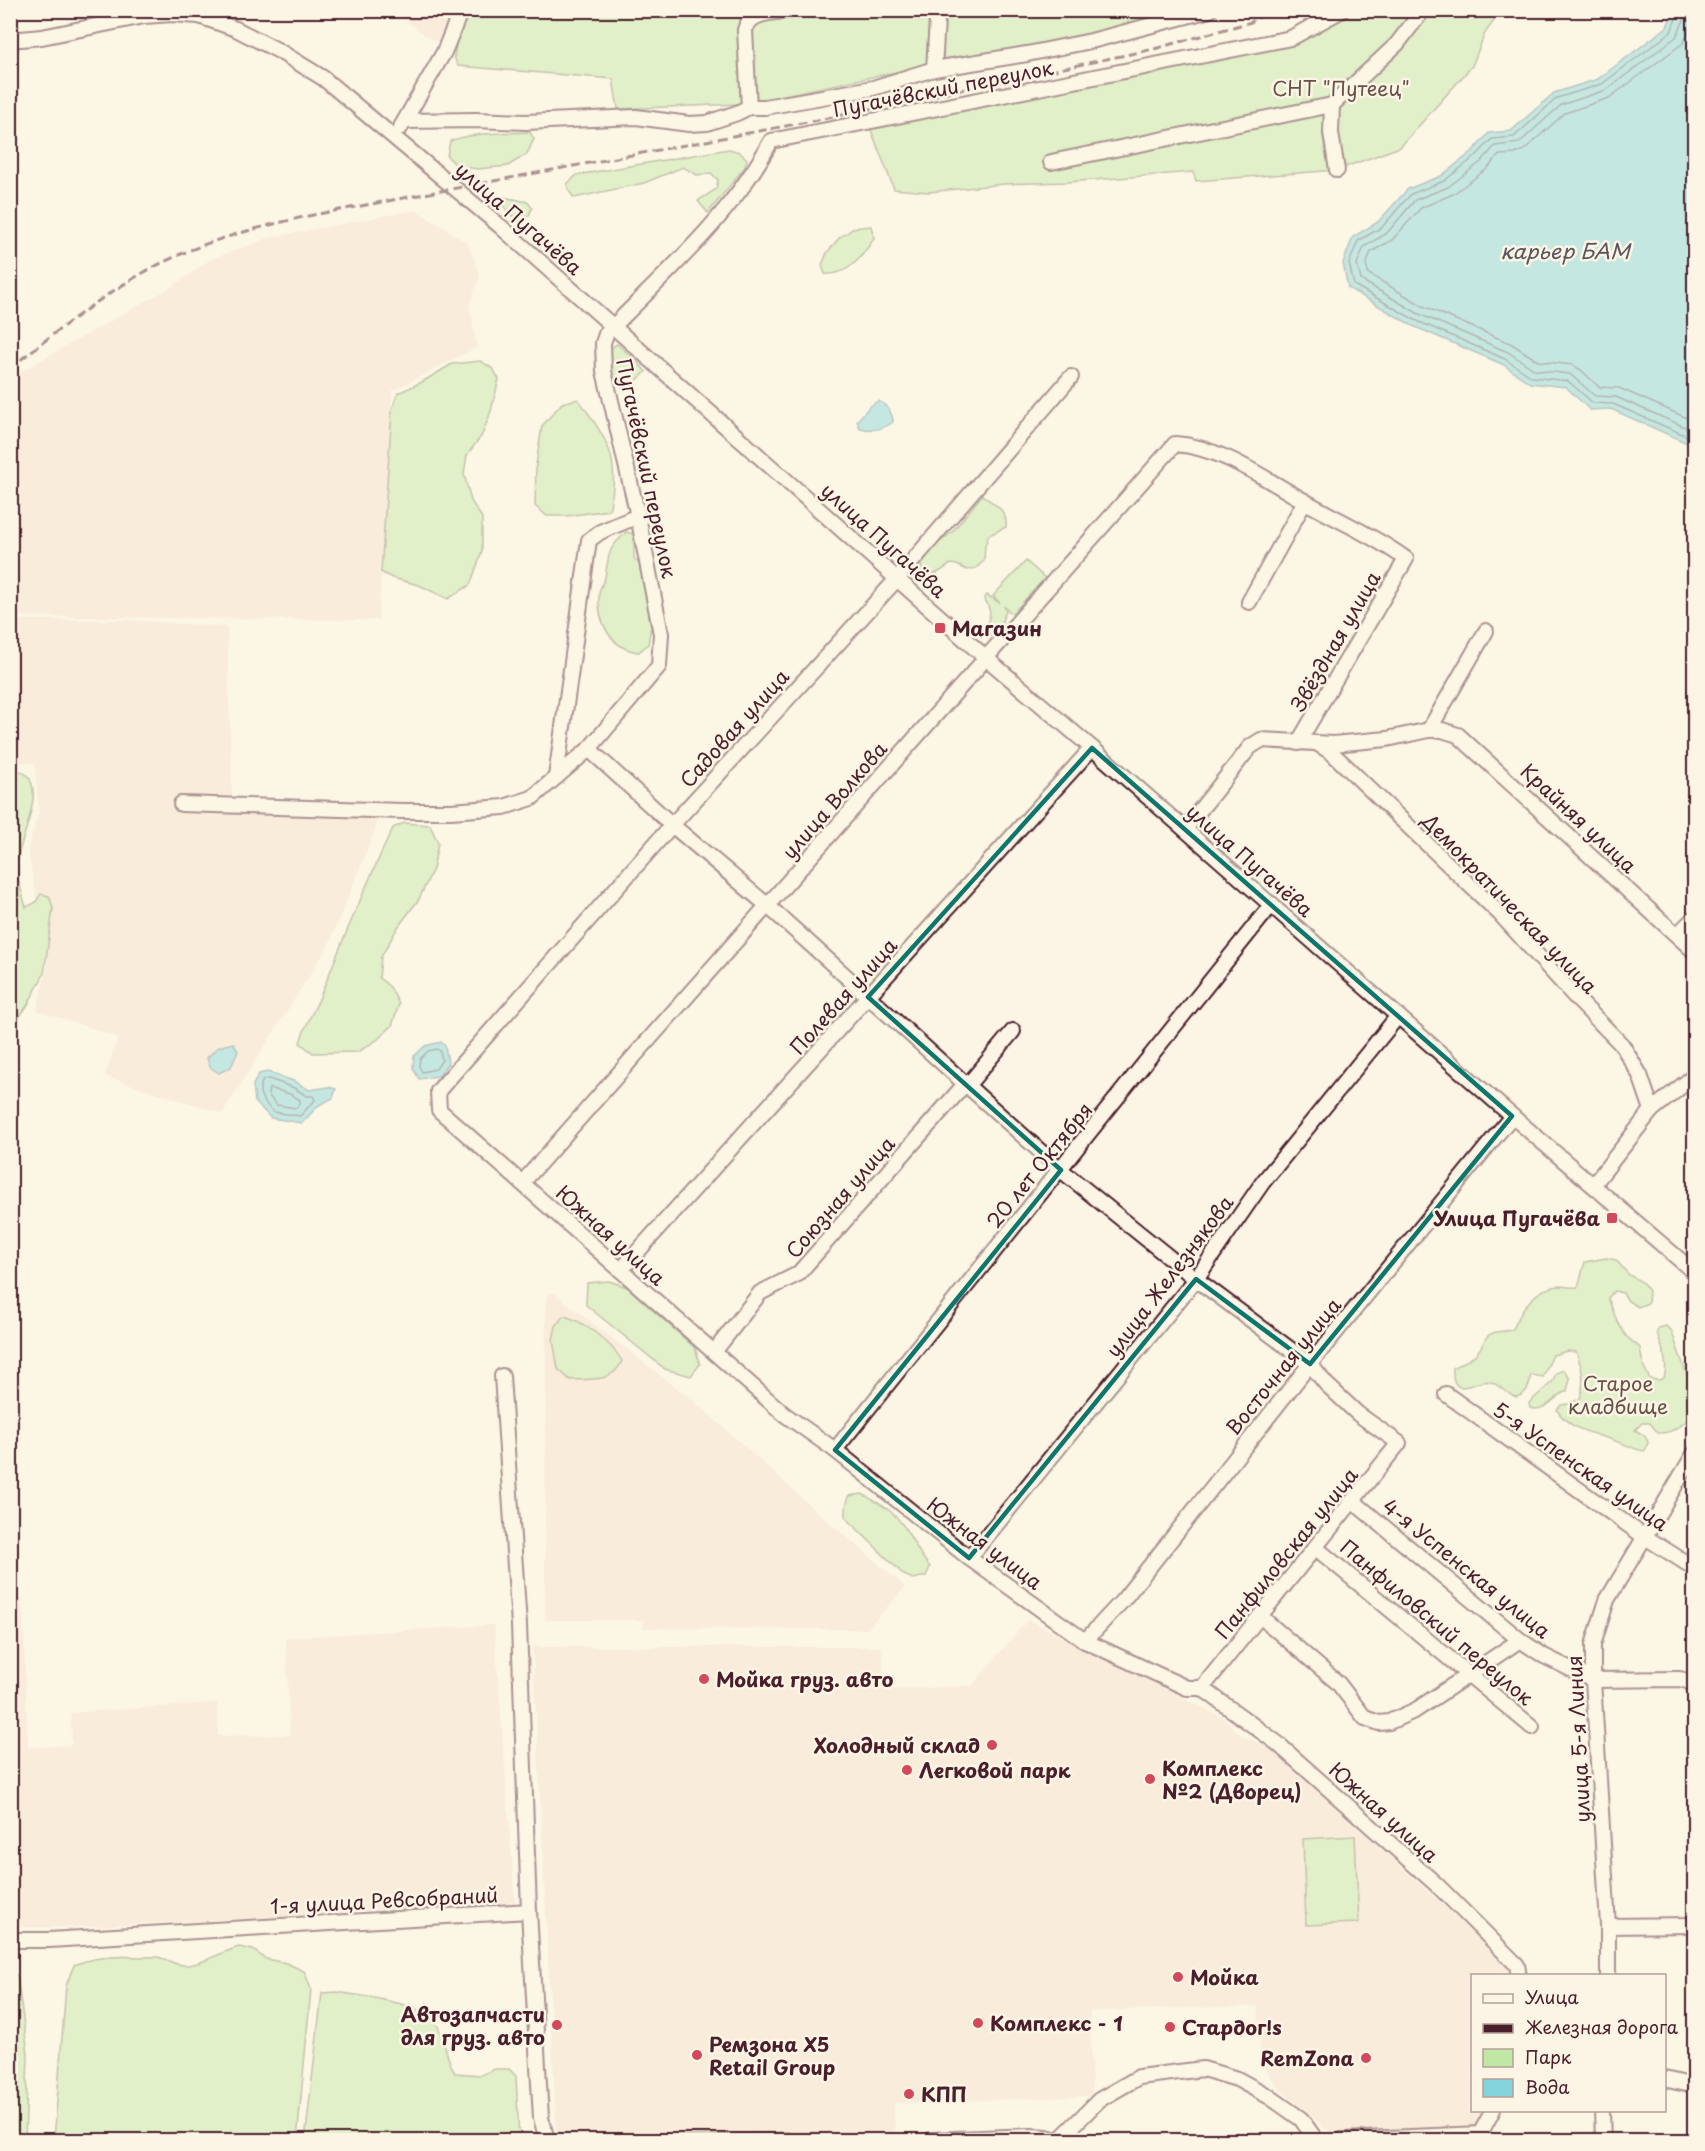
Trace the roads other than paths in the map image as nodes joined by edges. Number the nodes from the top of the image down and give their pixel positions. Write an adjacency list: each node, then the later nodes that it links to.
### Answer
1 (460, 10): 11 (street)
2 (795, 10): 10 (street)
3 (940, 10): 8 (street)
4 (1210, 10): 8 (street)
5 (1342, 10): 15 (street, Пугачёвский переулок)
6 (1423, 10): 9 (street)
7 (10, 40): 12 (street, улица Пугачёва)
8 (934, 69): 10 (street)
9 (1332, 105): 13 (street); 14 (street)
10 (749, 107): 11 (street)
11 (405, 121): 12 (street)
12 (395, 137): 15 (street, улица Пугачёва)
13 (1051, 162)
14 (1337, 170)
15 (612, 327): 18 (street, Пугачёвский переулок); 19 (street, улица Пугачёва)
16 (1071, 377): 19 (street, Садовая улица)
17 (1305, 501): 20 (street); 22 (street, улица Волкова); 24 (street, Звёздная улица)
18 (638, 516): 27 (street, Пугачёвский переулок); 28 (street)
19 (897, 579): 22 (street, улица Пугачёва); 30 (street, Садовая улица)
20 (1249, 602)
21 (1486, 631): 23 (street)
22 (986, 658): 26 (street, улица Пугачёва); 33 (street, улица Волкова)
23 (1429, 730): 25 (street); 35 (street, Крайняя улица)
24 (1298, 743): 25 (street); 31 (street)
25 (1316, 743): 43 (street, Демократическая улица)
26 (1092, 748): 31 (street, улица Пугачёва); 37 (street, Полевая улица)
27 (589, 749): 28 (street, Пугачёвский переулок); 30 (street)
28 (556, 777): 29 (street, Пугачёвский переулок)
29 (182, 804)
30 (672, 825): 33 (street); 42 (street, Садовая улица)
31 (1185, 829): 32 (street, улица Пугачёва)
32 (1272, 904): 38 (street, улица Пугачёва); 45 (street, 20 лет Октября)
33 (768, 906): 37 (street); 46 (street, улица Волкова)
34 (1695, 918): 35 (street)
35 (1677, 935): 36 (street, Крайняя улица)
36 (1695, 951)
37 (868, 997): 41 (street); 48 (street, Полевая улица)
38 (1398, 1016): 44 (street, улица Пугачёва); 50 (street, улица Железнякова)
39 (1014, 1031): 41 (street, Союзная улица)
40 (1695, 1076): 43 (street)
41 (966, 1085): 45 (street); 51 (street, Союзная улица)
42 (439, 1110): 46 (street, Южная улица)
43 (1652, 1110): 47 (street)
44 (1512, 1116): 47 (street, улица Пугачёва); 52 (street, Восточная улица)
45 (1061, 1170): 50 (street); 55 (street, 20 лет Октября)
46 (523, 1182): 48 (street, Южная улица)
47 (1594, 1184): 49 (street, улица Пугачёва)
48 (621, 1270): 51 (street, Южная улица)
49 (1695, 1272)
50 (1196, 1279): 52 (street); 60 (street, улица Железнякова)
51 (714, 1352): 55 (street, Южная улица)
52 (1310, 1364): 57 (street, Панфиловская улица); 64 (street, Восточная улица)
53 (502, 1376): 70 (street)
54 (1446, 1394): 58 (street, 5-я Успенская улица)
55 (835, 1450): 60 (street, Южная улица)
56 (1694, 1459): 58 (street, улица 5-я Линия)
57 (1354, 1502): 59 (street, Панфиловская улица); 63 (street, 4-я Успенская улица)
58 (1645, 1537): 61 (street, 5-я Успенская улица); 66 (street, улица 5-я Линия)
59 (1316, 1548): 62 (street, Панфиловская улица); 65 (street, Панфиловский переулок)
60 (969, 1558): 64 (street, Южная улица)
61 (1695, 1568)
62 (1260, 1616): 65 (street); 68 (street, Панфиловская улица)
63 (1520, 1640): 65 (street); 66 (street, 4-я Успенская улица)
64 (1085, 1641): 68 (street, Южная улица)
65 (1470, 1675): 69 (street, Панфиловский переулок)
66 (1593, 1680): 67 (street, 4-я Успенская улица); 72 (street, улица 5-я Линия)
67 (1695, 1687)
68 (1202, 1688): 74 (street, Южная улица)
69 (1532, 1727)
70 (529, 1911): 73 (street, 1-я улица Ревсобраний); 80 (street)
71 (1695, 1925): 72 (street)
72 (1608, 1926): 75 (street, улица 5-я Линия)
73 (10, 1940)
74 (1519, 1974)
75 (1608, 1974)
76 (1666, 2079): 77 (street)
77 (1695, 2086)
78 (1492, 2112): 84 (street)
79 (1602, 2112): 85 (street)
80 (547, 2140)
81 (931, 2140): 82 (street)
82 (1058, 2140): 83 (street)
83 (1316, 2140)
84 (1342, 2140)
85 (1603, 2140)

